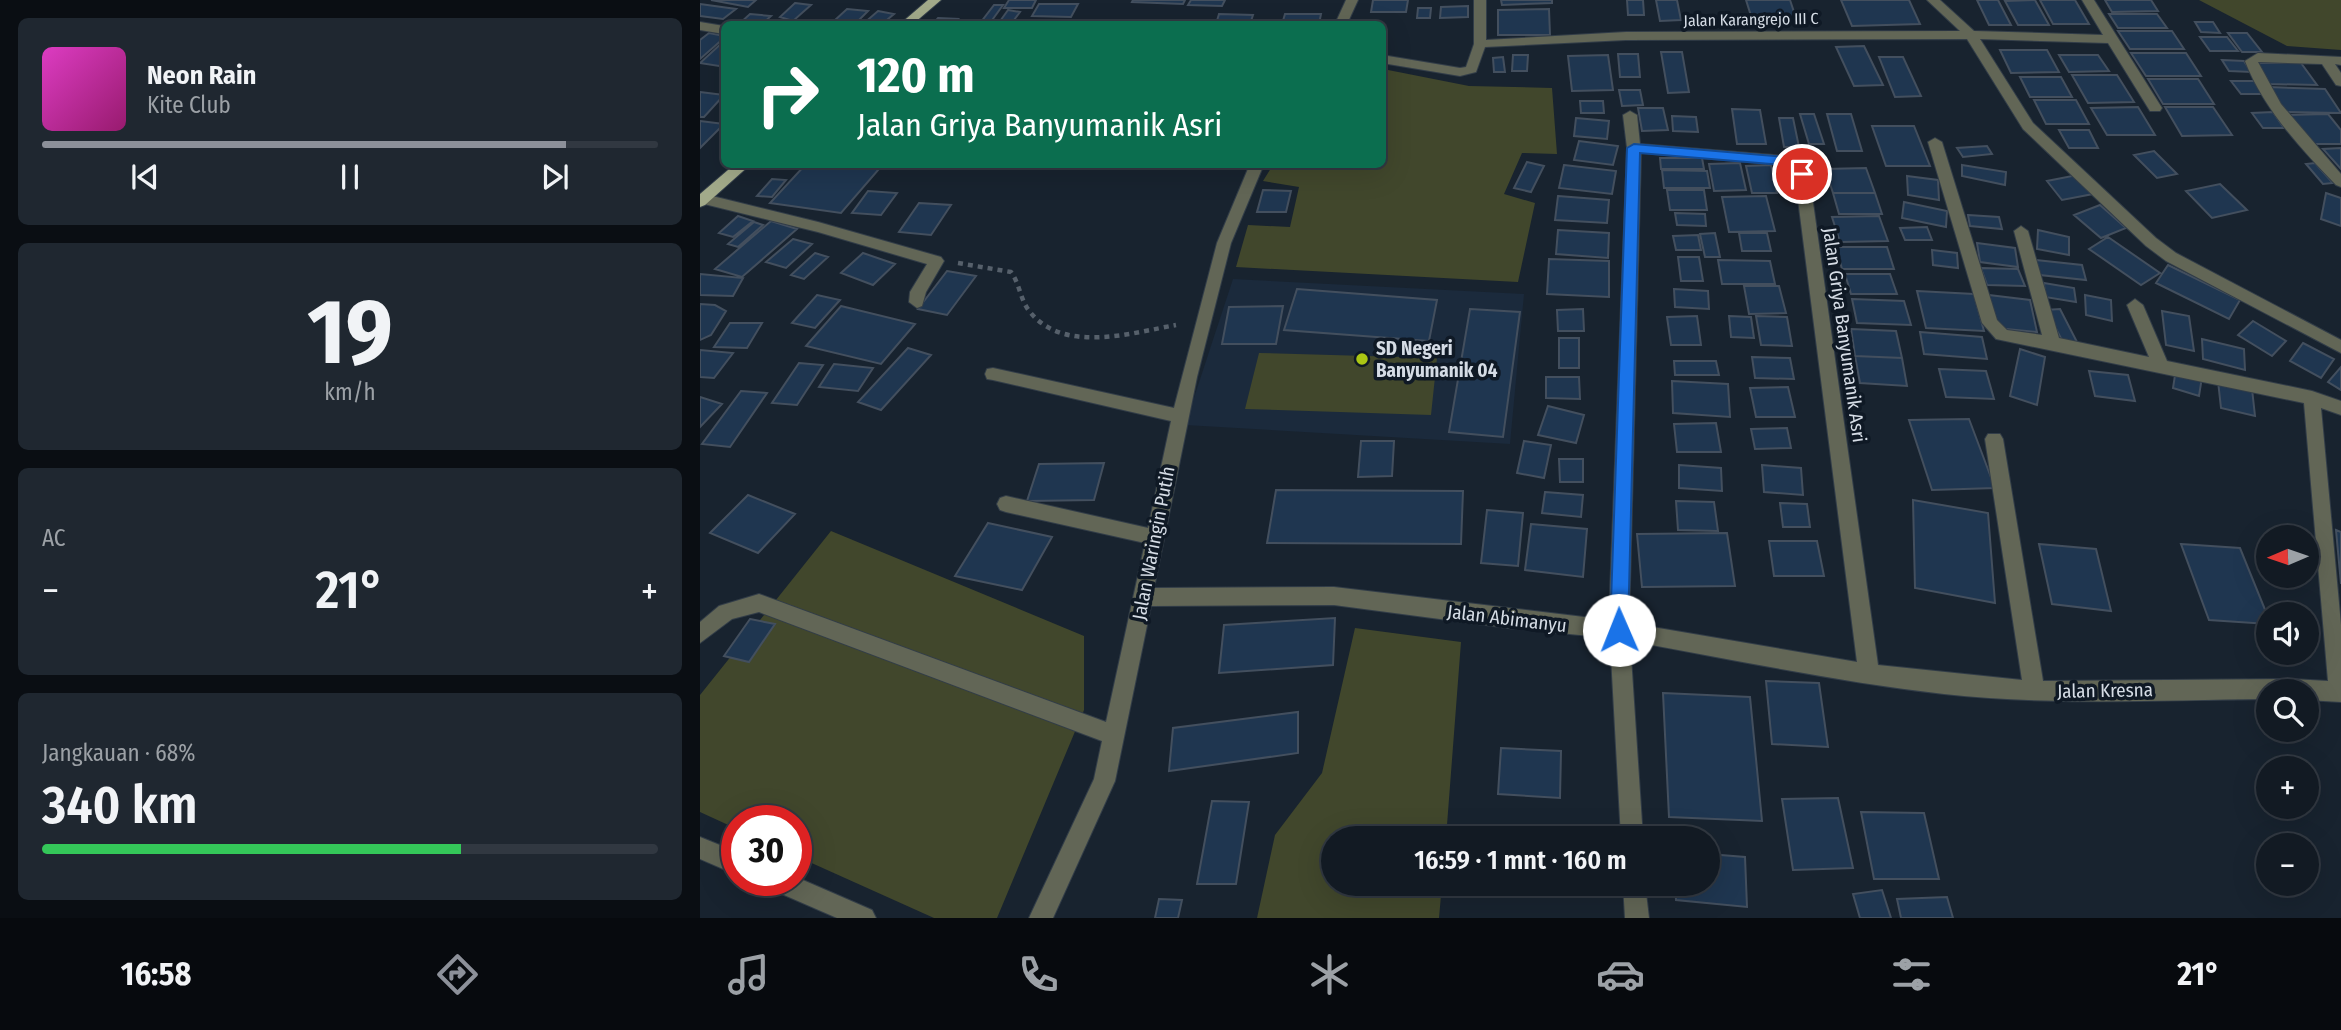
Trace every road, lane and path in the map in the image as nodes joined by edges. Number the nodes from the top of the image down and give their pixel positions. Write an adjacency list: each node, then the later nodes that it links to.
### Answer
1 (935, 0): 6 (main road)
2 (1352, 0): 7 (street)
3 (1480, 0): 12 (street)
4 (1933, 0): 10 (street)
5 (2088, 0): 11 (street)
6 (910, 21)
7 (1342, 21)
8 (700, 26): 9 (street)
9 (721, 30)
10 (1971, 35): 11 (street, Jalan Karangrejo III C); 12 (street, Jalan Karangrejo III C); 31 (street)
11 (2112, 38): 17 (street)
12 (1479, 44): 13 (street)
13 (1386, 60)
14 (2326, 60): 15 (street); 16 (street); 23 (street)
15 (2341, 61)
16 (2341, 82)
17 (2155, 108)
18 (1630, 115): 20 (street)
19 (1935, 142): 30 (street)
20 (1634, 148): 41 (street); 43 (street, Jalan Griya Banyumanik Asri)
21 (739, 168): 24 (main road)
22 (1255, 168): 29 (street, Jalan Waringin Putih)
23 (2341, 181)
24 (702, 201): 26 (street)
25 (2021, 232): 30 (street)
26 (936, 261): 27 (street); 29 (path)
27 (918, 302)
28 (2135, 305): 32 (street)
29 (1204, 320): 36 (street, Jalan Waringin Putih)
30 (2052, 343): 32 (street)
31 (2341, 347)
32 (2161, 366): 34 (street)
33 (993, 374): 36 (street)
34 (2312, 397): 35 (street); 45 (street)
35 (2341, 408)
36 (1180, 416): 39 (street, Jalan Waringin Putih)
37 (1994, 439): 44 (street)
38 (1006, 504): 39 (street)
39 (1154, 537): 40 (street, Jalan Waringin Putih)
40 (1142, 597): 41 (street, Jalan Abimanyu); 46 (street, Jalan Waringin Putih)
41 (1619, 630): 43 (street, Jalan Abimanyu); 47 (street)
42 (700, 634): 46 (street)
43 (1869, 674): 44 (street, Jalan Kresna)
44 (2034, 691): 45 (street, Jalan Kresna)
45 (2340, 692)
46 (1114, 735): 53 (street, Jalan Waringin Putih)
47 (1631, 826)
48 (700, 848): 49 (street)
49 (721, 857)
50 (812, 896): 52 (street)
51 (1635, 896): 54 (street)
52 (864, 918)
53 (1041, 918)
54 (1637, 918)

